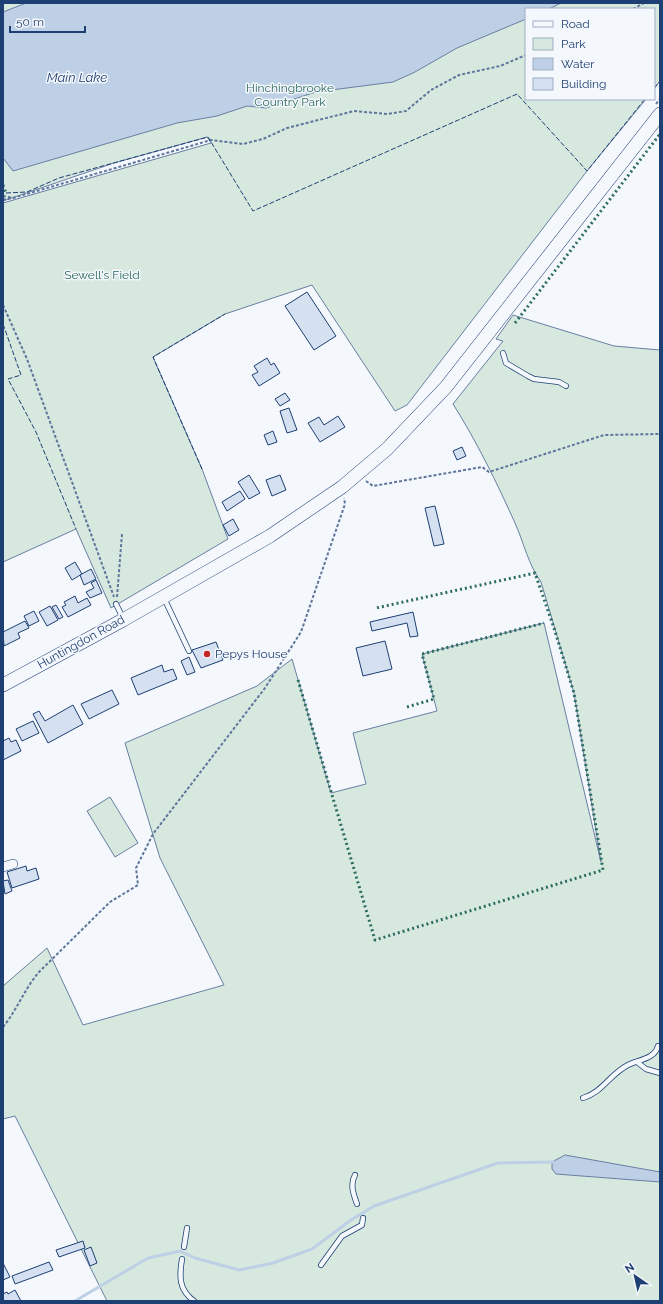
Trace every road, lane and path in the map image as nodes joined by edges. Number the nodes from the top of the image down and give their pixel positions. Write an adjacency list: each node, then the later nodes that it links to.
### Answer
1 (644, 3): 2 (path)
2 (635, 8)
3 (525, 54): 7 (path)
4 (660, 99): 5 (path)
5 (658, 109): 14 (main road, Huntingdon Road)
6 (3, 196): 7 (path)
7 (13, 198): 8 (path)
8 (3, 200)
9 (3, 305): 17 (path)
10 (503, 353): 11 (lane)
11 (566, 386)
12 (660, 434): 13 (path)
13 (366, 481)
14 (342, 487): 16 (main road, Huntingdon Road); 23 (path)
15 (122, 534): 17 (path)
16 (161, 598): 18 (main road, Huntingdon Road); 19 (lane)
17 (116, 602): 18 (lane)
18 (123, 620): 20 (main road, Huntingdon Road)
19 (189, 651)
20 (3, 685)
21 (13, 864): 22 (street)
22 (3, 867)
23 (3, 1027)
24 (658, 1046): 25 (lane)
25 (637, 1062): 26 (lane); 27 (lane)
26 (660, 1073)
27 (583, 1098)
28 (355, 1175): 29 (lane)
29 (357, 1204)
30 (363, 1218): 34 (lane)
31 (187, 1228): 32 (lane)
32 (184, 1247)
33 (182, 1259): 35 (lane)
34 (321, 1265)
35 (194, 1301)

